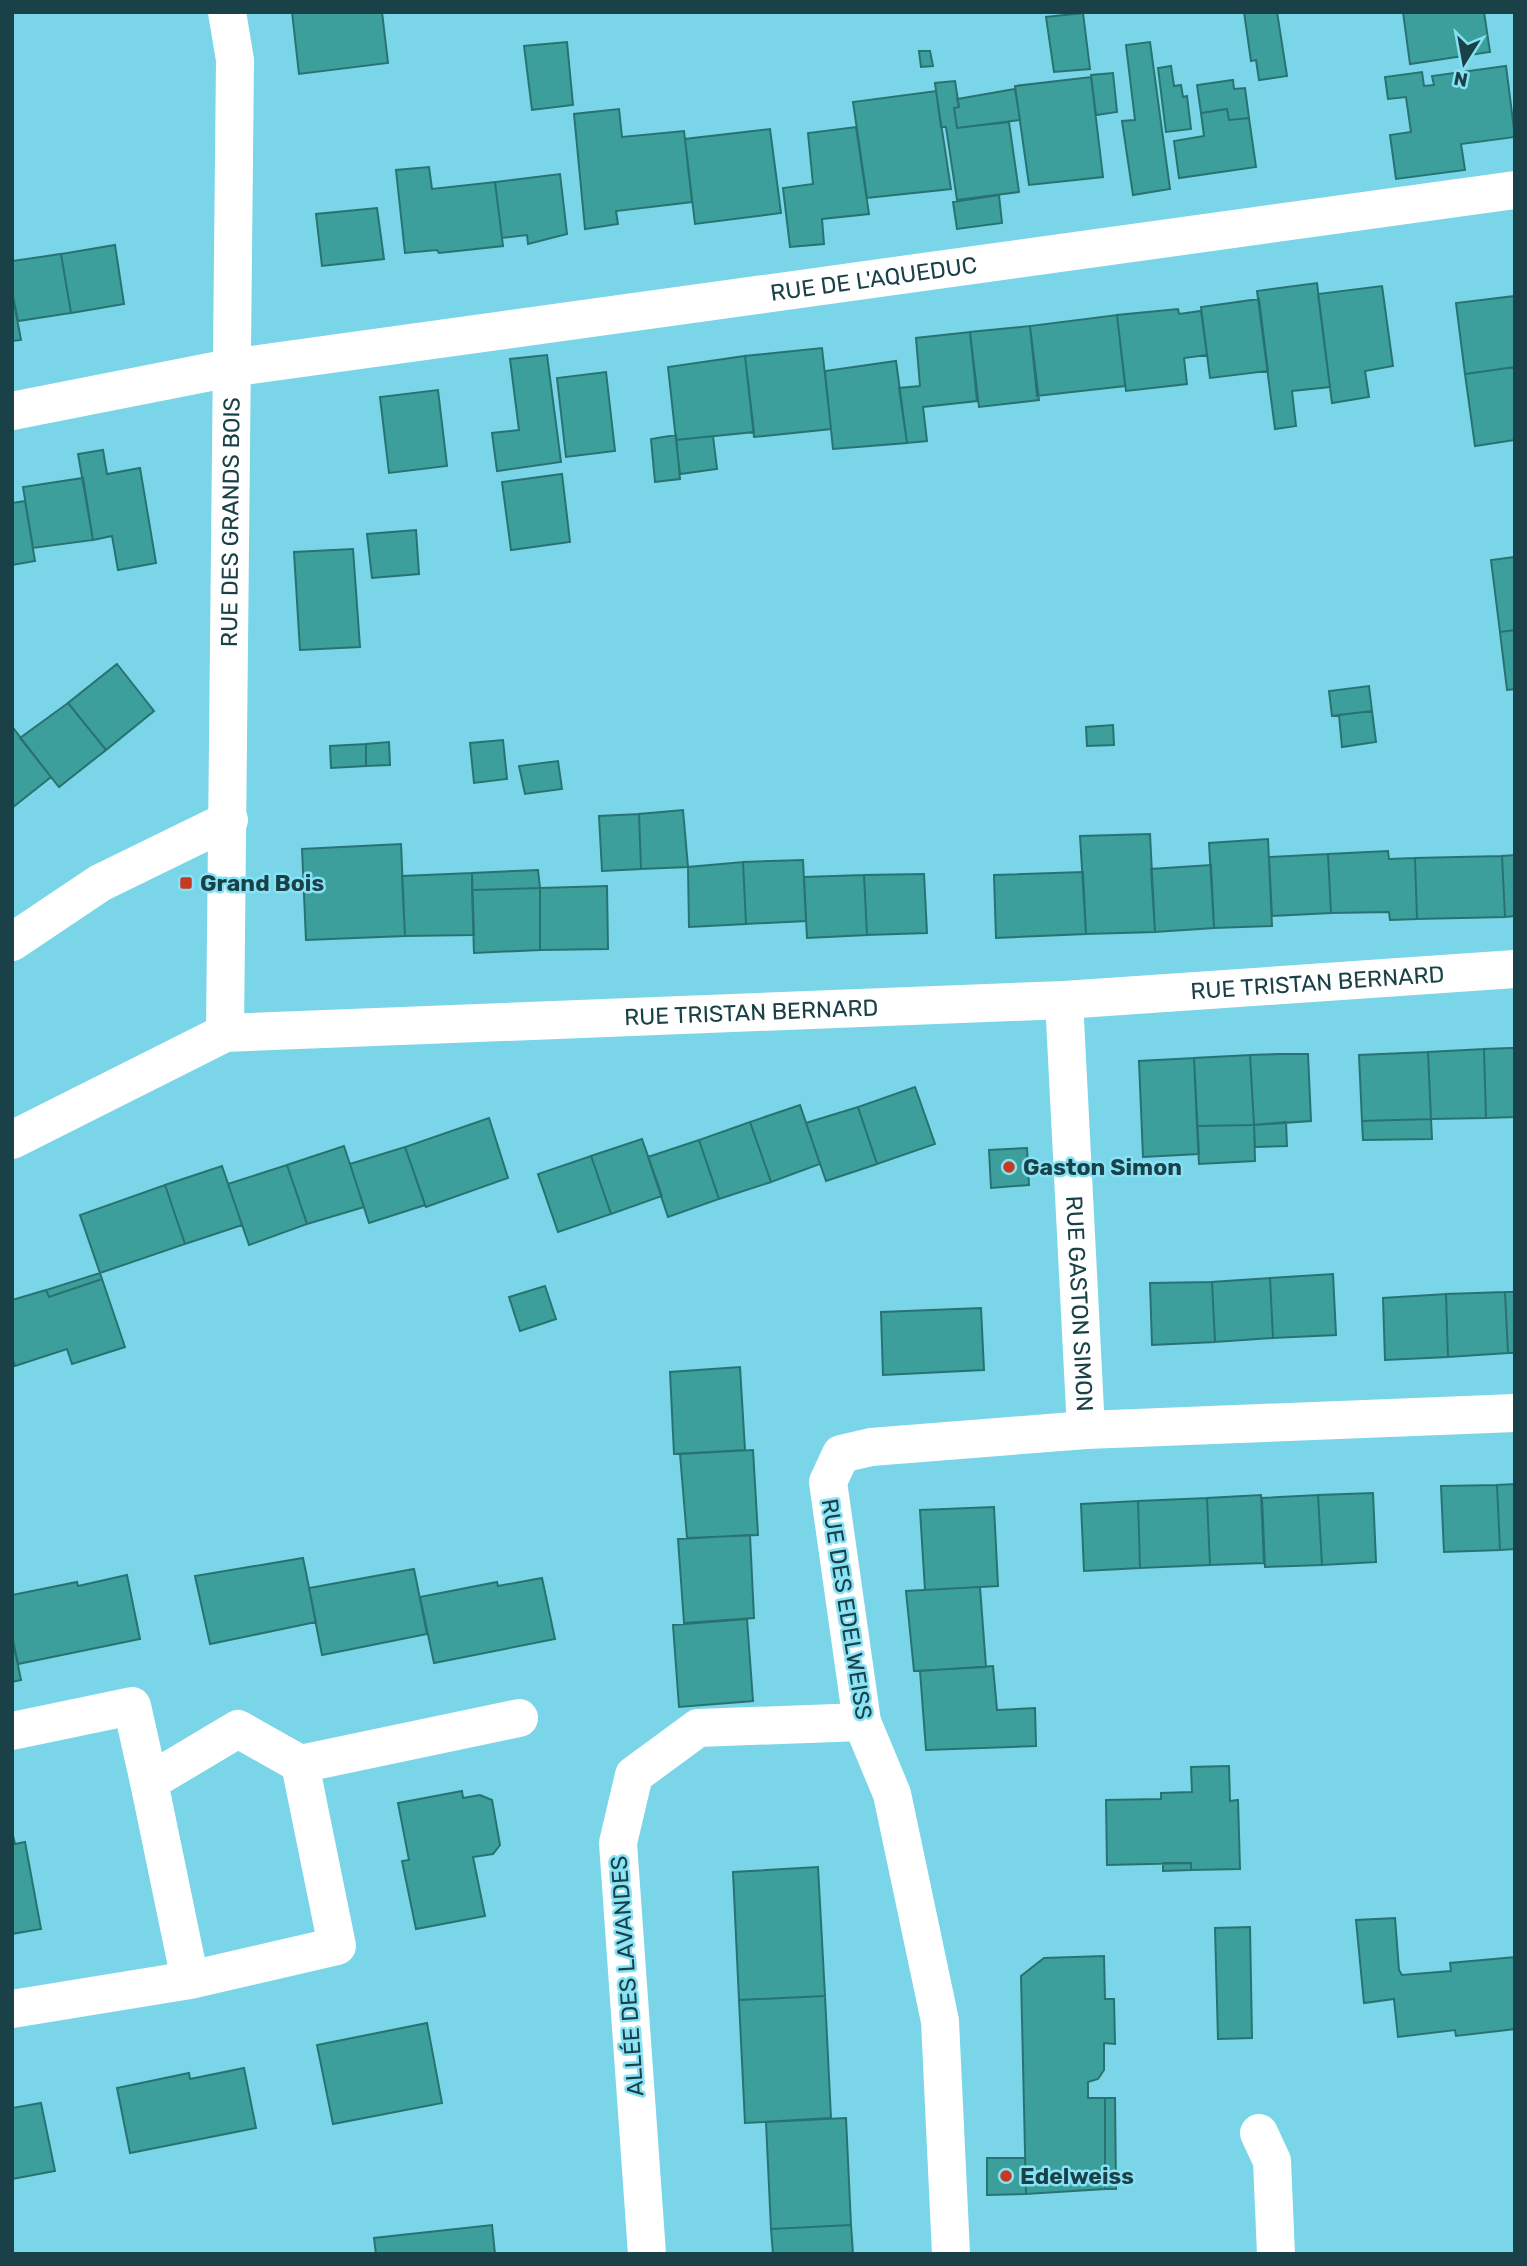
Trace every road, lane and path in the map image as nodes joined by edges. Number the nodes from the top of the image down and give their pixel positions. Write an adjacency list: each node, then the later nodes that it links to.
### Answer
1 (227, 12): 3 (street, RUE DES GRANDS BOIS)
2 (1515, 190): 3 (street, RUE DE L'AQUEDUC)
3 (230, 368): 4 (street, RUE DE L'AQUEDUC); 5 (street, RUE DES GRANDS BOIS)
4 (12, 411)
5 (229, 820): 6 (street); 9 (street, RUE DES GRANDS BOIS)
6 (12, 942)
7 (1515, 969): 8 (street, RUE TRISTAN BERNARD)
8 (1063, 1000): 9 (street, RUE TRISTAN BERNARD); 12 (street, RUE GASTON SIMON)
9 (225, 1033): 10 (street, RUE TRISTAN BERNARD)
10 (12, 1140)
11 (1515, 1413): 12 (street, RUE GASTON SIMON)
12 (1086, 1430): 14 (street, RUE DES EDELWEISS)
13 (519, 1718): 16 (street)
14 (862, 1722): 21 (street, ALLÉE DES LAVANDES); 22 (street, RUE DES EDELWEISS)
15 (12, 1731): 17 (street)
16 (300, 1764): 17 (street); 18 (street)
17 (149, 1782): 18 (street)
18 (190, 1980): 19 (street)
19 (12, 2009)
20 (1259, 2133): 23 (street)
21 (647, 2254)
22 (951, 2254)
23 (1276, 2254)

